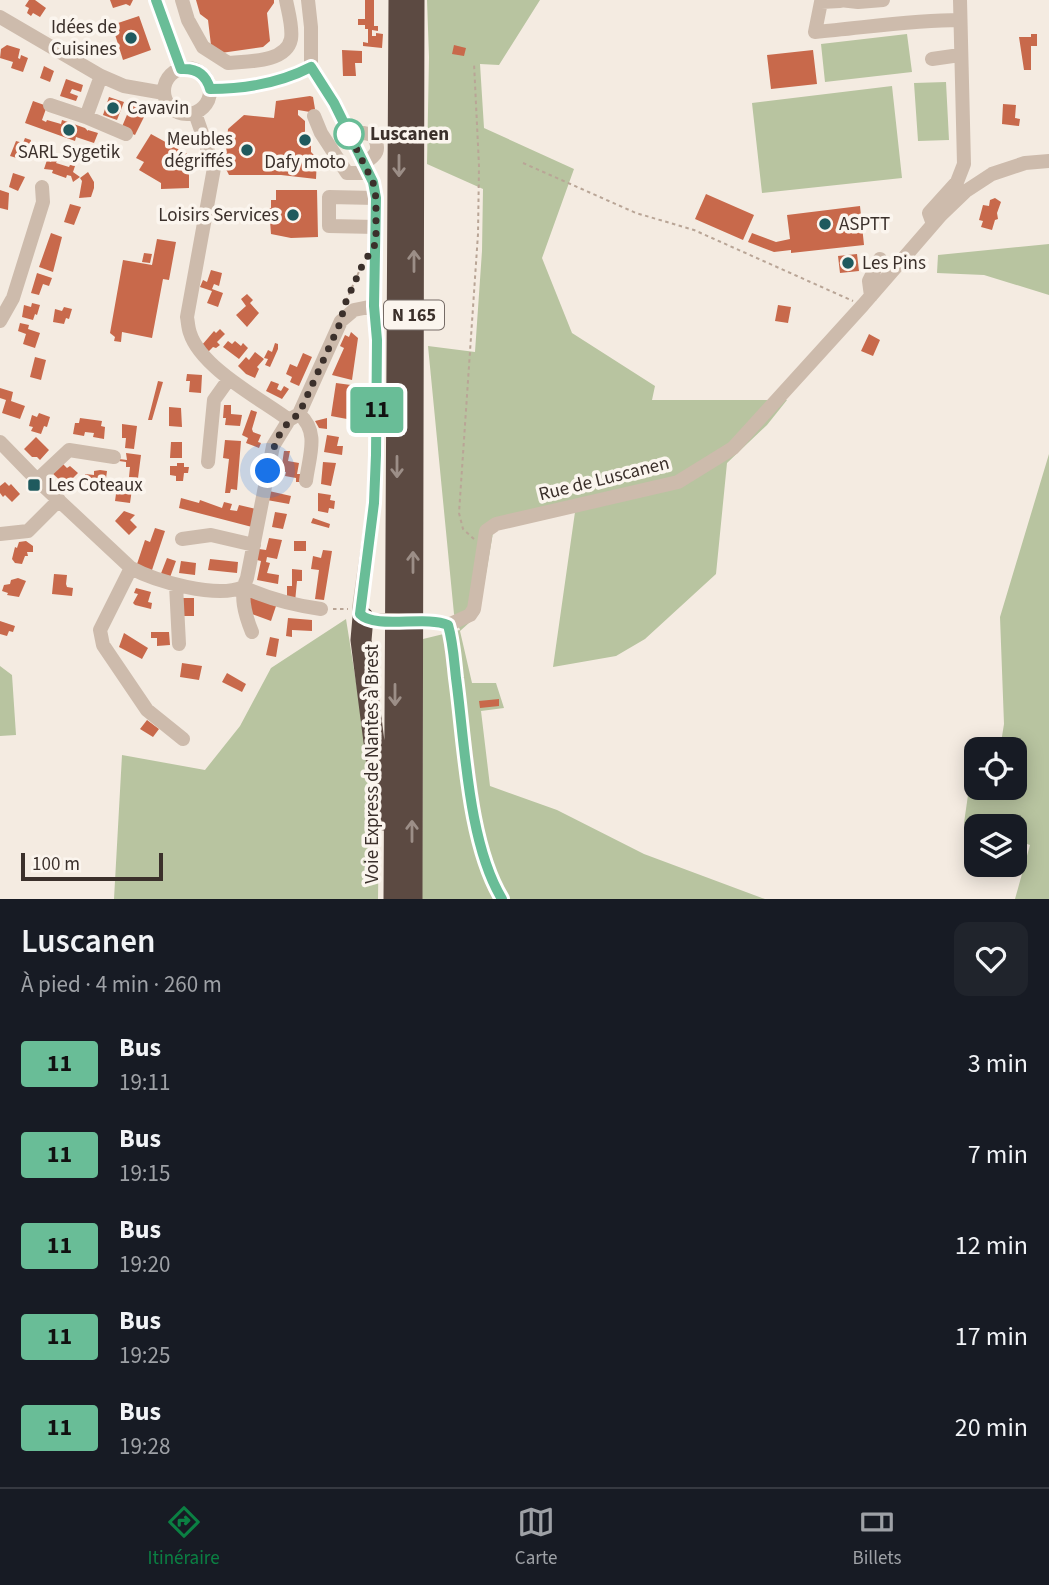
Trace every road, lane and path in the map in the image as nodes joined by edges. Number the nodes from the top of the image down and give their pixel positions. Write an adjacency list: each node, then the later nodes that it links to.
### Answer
1 (156, 0): 16 (street)
2 (182, 0): 3 (street)
3 (286, 0)
4 (308, 0): 15 (street)
5 (399, 0): 60 (highway, Voie Express de Nantes à Brest / N 165, one-way to 60)
6 (414, 0): 61 (highway, Voie Express de Nantes à Brest / N 165, one-way to 6)
7 (883, 0): 9 (street)
8 (960, 0): 11 (street)
9 (840, 1): 11 (street)
10 (1, 20): 17 (street)
11 (960, 20): 12 (street)
12 (960, 55): 13 (street); 31 (street)
13 (932, 59)
14 (474, 63): 49 (path)
15 (311, 67): 18 (street); 25 (street)
16 (181, 69): 18 (street); 19 (street)
17 (101, 76): 19 (street); 23 (street)
18 (210, 89): 21 (street)
19 (164, 93): 21 (street)
20 (50, 105): 23 (street)
21 (195, 113): 39 (street)
22 (314, 116): 28 (street)
23 (86, 117): 24 (street)
24 (126, 134)
25 (350, 134): 28 (street); 28 (street)
26 (1049, 161): 31 (street)
27 (523, 163): 35 (path)
28 (366, 168): 30 (street)
29 (42, 187): 37 (street)
30 (376, 198): 32 (street); 32 (street)
31 (931, 217): 35 (street, Rue de Luscanen)
32 (376, 227): 36 (street)
33 (880, 259): 35 (street)
34 (362, 266): 38 (path)
35 (867, 301): 49 (street, Rue de Luscanen)
36 (374, 306): 38 (street); 55 (street)
37 (0, 321)
38 (341, 321): 40 (street)
39 (229, 379): 40 (street); 43 (street)
40 (294, 417): 45 (street); 50 (street)
41 (0, 442): 44 (street)
42 (114, 457): 44 (street)
43 (208, 462)
44 (37, 480): 46 (street)
45 (306, 481)
46 (59, 500): 47 (street); 51 (street)
47 (0, 534)
48 (182, 539): 50 (street)
49 (484, 544): 56 (street)
50 (254, 545): 53 (street)
51 (131, 568): 52 (street); 59 (street)
52 (176, 586): 53 (street); 58 (street)
53 (243, 587): 54 (street); 57 (street)
54 (321, 609): 55 (path)
55 (366, 616): 56 (street, bridge); 60 (highway)
56 (441, 623): 62 (street)
57 (252, 632)
58 (179, 644)
59 (183, 739)
60 (392, 899)
61 (412, 899)
62 (502, 899)

